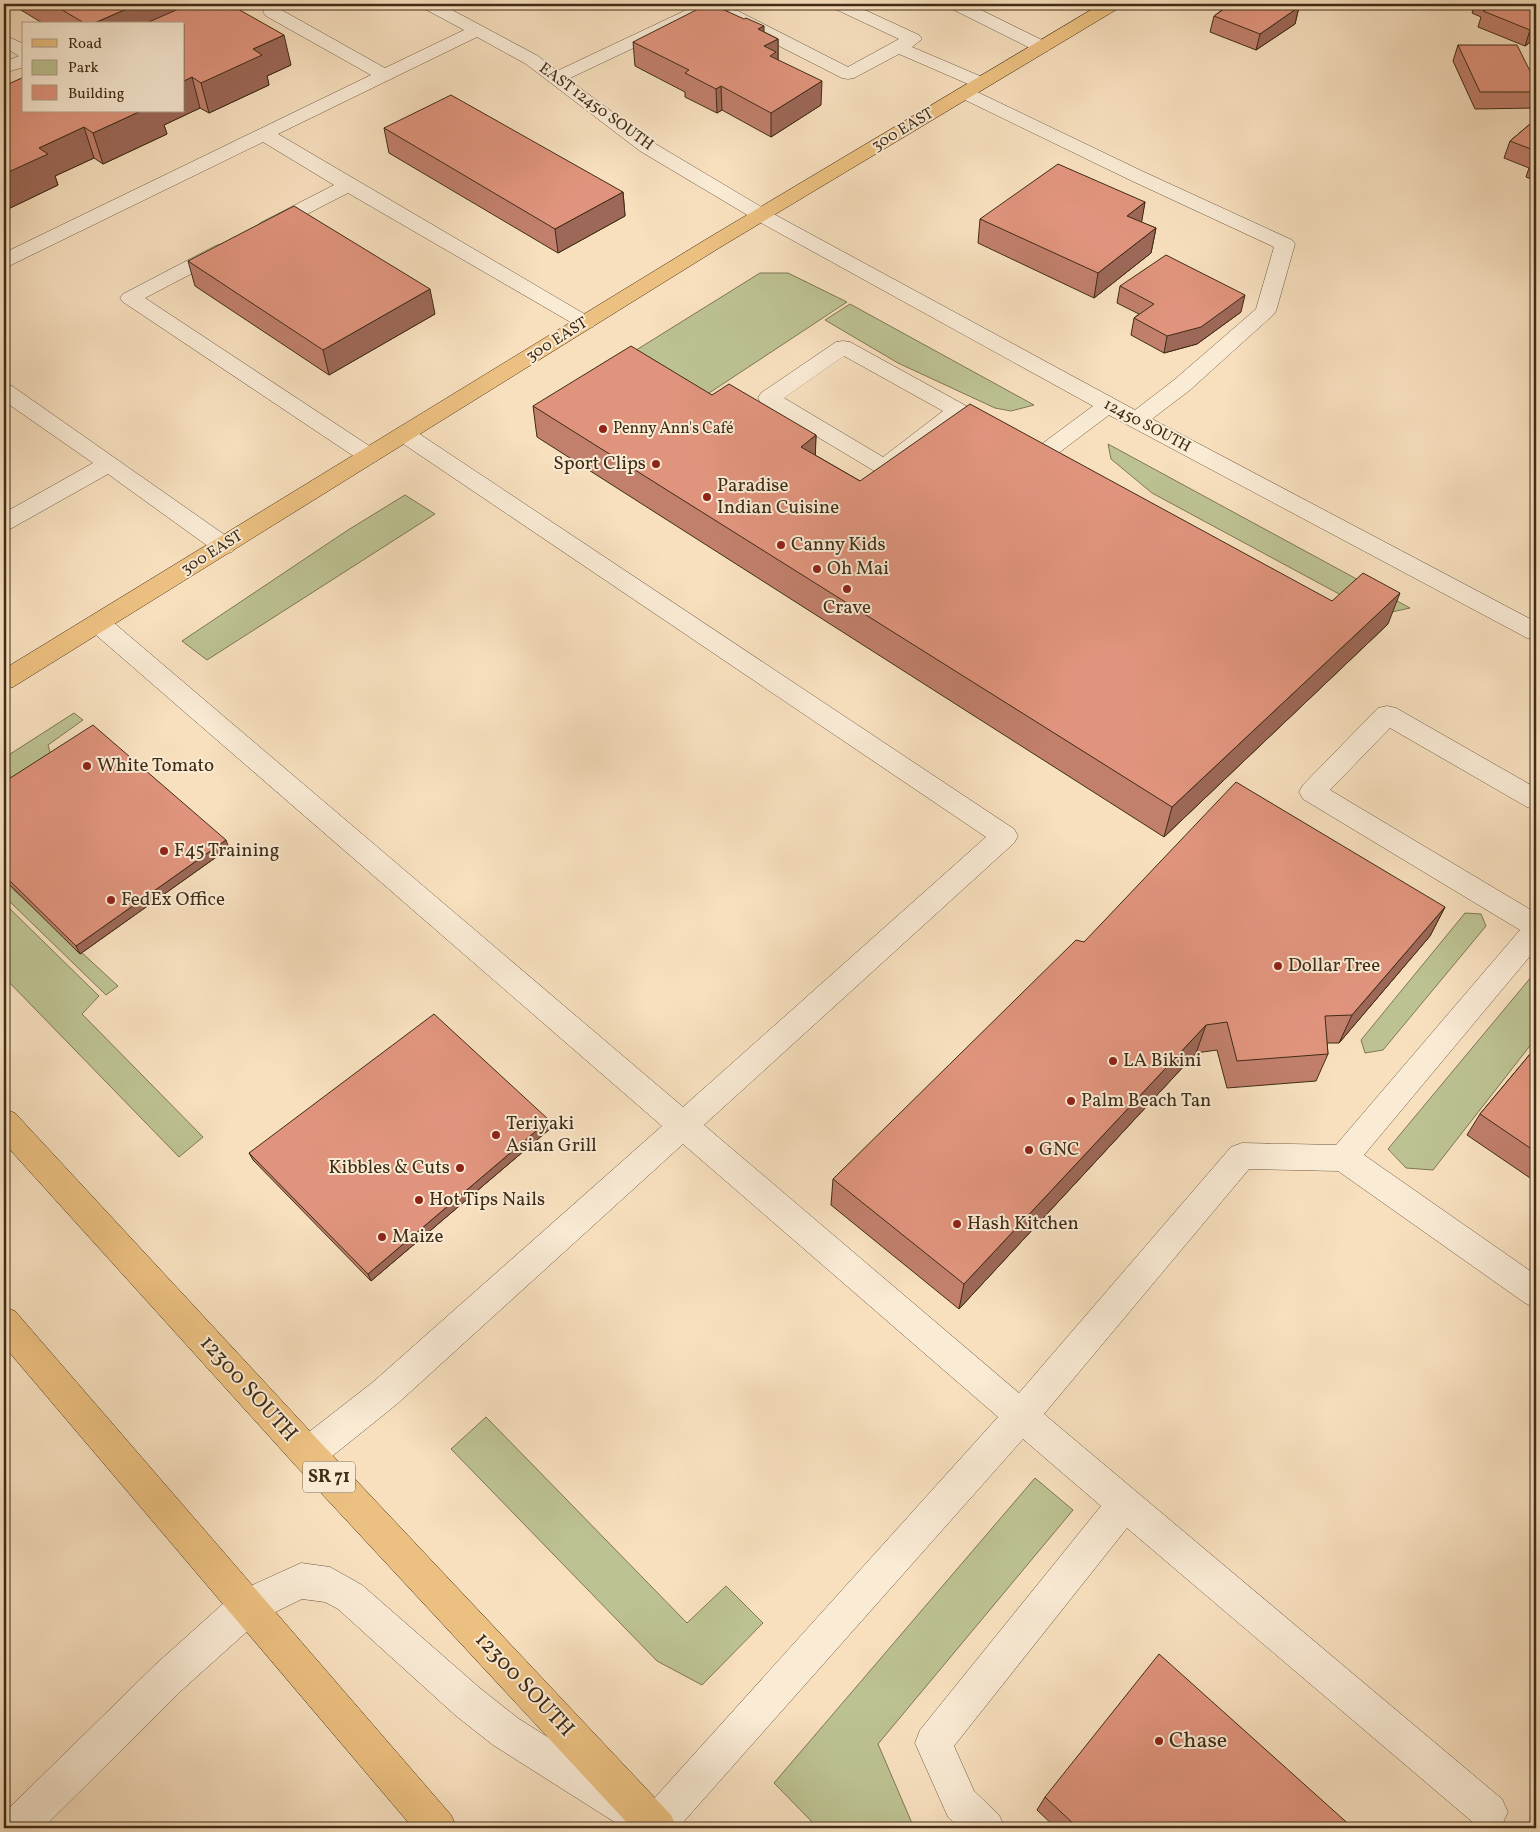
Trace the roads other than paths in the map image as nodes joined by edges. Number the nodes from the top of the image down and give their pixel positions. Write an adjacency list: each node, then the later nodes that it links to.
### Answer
1 (429, 4): 7 (street, EAST 12450 SOUTH)
2 (711, 4): 9 (street); 15 (street)
3 (839, 4): 9 (street)
4 (956, 4): 10 (street)
5 (1113, 4): 10 (main road, 300 EAST)
6 (272, 12): 14 (street)
7 (477, 30): 14 (street); 15 (street, EAST 12450 SOUTH)
8 (4, 40): 11 (street)
9 (898, 47): 16 (street)
10 (1042, 47): 16 (main road, 300 EAST)
11 (22, 51)
12 (22, 61): 13 (street)
13 (4, 68)
14 (385, 75): 17 (street)
15 (556, 78): 19 (street, EAST 12450 SOUTH)
16 (973, 88): 19 (main road, 300 EAST); 25 (street)
17 (264, 134): 18 (street); 20 (street)
18 (348, 185): 21 (street); 27 (street)
19 (760, 215): 21 (main road, 300 EAST); 23 (street, 12450 SOUTH)
20 (4, 260)
21 (586, 323): 26 (main road, 300 EAST)
22 (4, 391): 28 (street)
23 (1108, 405): 24 (street); 25 (street, 12450 SOUTH)
24 (958, 410): 24 (street)
25 (1137, 420): 32 (street, 12450 SOUTH)
26 (404, 434): 27 (main road, 300 EAST); 38 (street)
27 (369, 456): 30 (main road, 300 EAST)
28 (109, 464): 29 (street); 30 (street)
29 (4, 523)
30 (224, 546): 31 (main road, 300 EAST)
31 (98, 623): 33 (main road, 300 EAST); 38 (street)
32 (1536, 632)
33 (4, 681)
34 (1536, 800): 35 (street)
35 (1536, 926)
36 (1536, 930): 39 (street)
37 (4, 1122): 43 (main road, 12300 SOUTH / SR 71)
38 (683, 1126): 42 (street); 43 (street)
39 (1343, 1158): 40 (street); 42 (street)
40 (1536, 1293)
41 (4, 1322): 45 (main road)
42 (1021, 1416): 44 (street); 47 (street)
43 (308, 1454): 47 (main road, 12300 SOUTH / SR 71)
44 (1125, 1504): 46 (street); 50 (street)
45 (248, 1606): 47 (street); 48 (street); 49 (main road)
46 (1489, 1812)
47 (657, 1827)
48 (16, 1828)
49 (438, 1828)
50 (986, 1828)

